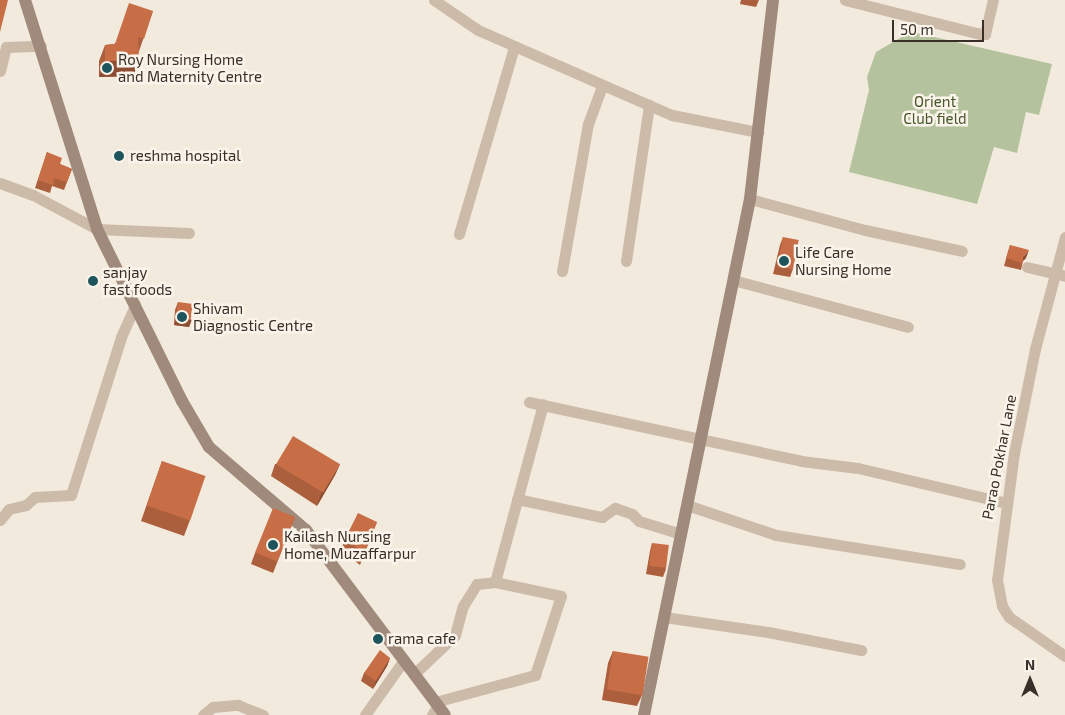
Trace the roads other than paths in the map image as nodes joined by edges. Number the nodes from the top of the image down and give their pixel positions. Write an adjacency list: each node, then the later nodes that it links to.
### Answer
1 (25, 0): 6 (main road)
2 (434, 0): 7 (street)
3 (773, 0): 11 (main road)
4 (845, 0): 5 (street)
5 (992, 0)
6 (41, 46): 8 (street); 14 (main road)
7 (514, 47): 9 (street); 16 (street)
8 (0, 71)
9 (602, 86): 10 (street); 21 (street)
10 (649, 105): 11 (street); 19 (street)
11 (758, 132): 13 (main road)
12 (0, 183): 14 (street)
13 (750, 200): 18 (street); 23 (main road)
14 (97, 229): 15 (street); 24 (main road)
15 (188, 233)
16 (459, 234)
17 (1065, 237): 22 (street, Parao Pokhar Lane)
18 (962, 251)
19 (626, 261)
20 (1027, 267): 22 (street)
21 (562, 271)
22 (1060, 274): 30 (street, Parao Pokhar Lane)
23 (733, 280): 25 (street); 28 (main road)
24 (135, 305): 32 (street); 39 (main road)
25 (908, 327)
26 (529, 402): 27 (street)
27 (543, 404): 28 (street); 29 (street)
28 (700, 438): 30 (street); 31 (main road)
29 (517, 499): 33 (street); 35 (street)
30 (1006, 503): 38 (street, Parao Pokhar Lane)
31 (687, 504): 33 (main road); 34 (street)
32 (0, 520)
33 (681, 534): 36 (main road)
34 (960, 564)
35 (495, 582): 40 (street); 41 (street)
36 (664, 617): 37 (street); 45 (main road)
37 (861, 650)
38 (1065, 656)
39 (404, 660): 40 (main road); 44 (street)
40 (414, 674): 41 (main road)
41 (438, 709)
42 (203, 715): 43 (street)
43 (263, 715)
44 (364, 715)
45 (644, 715)

